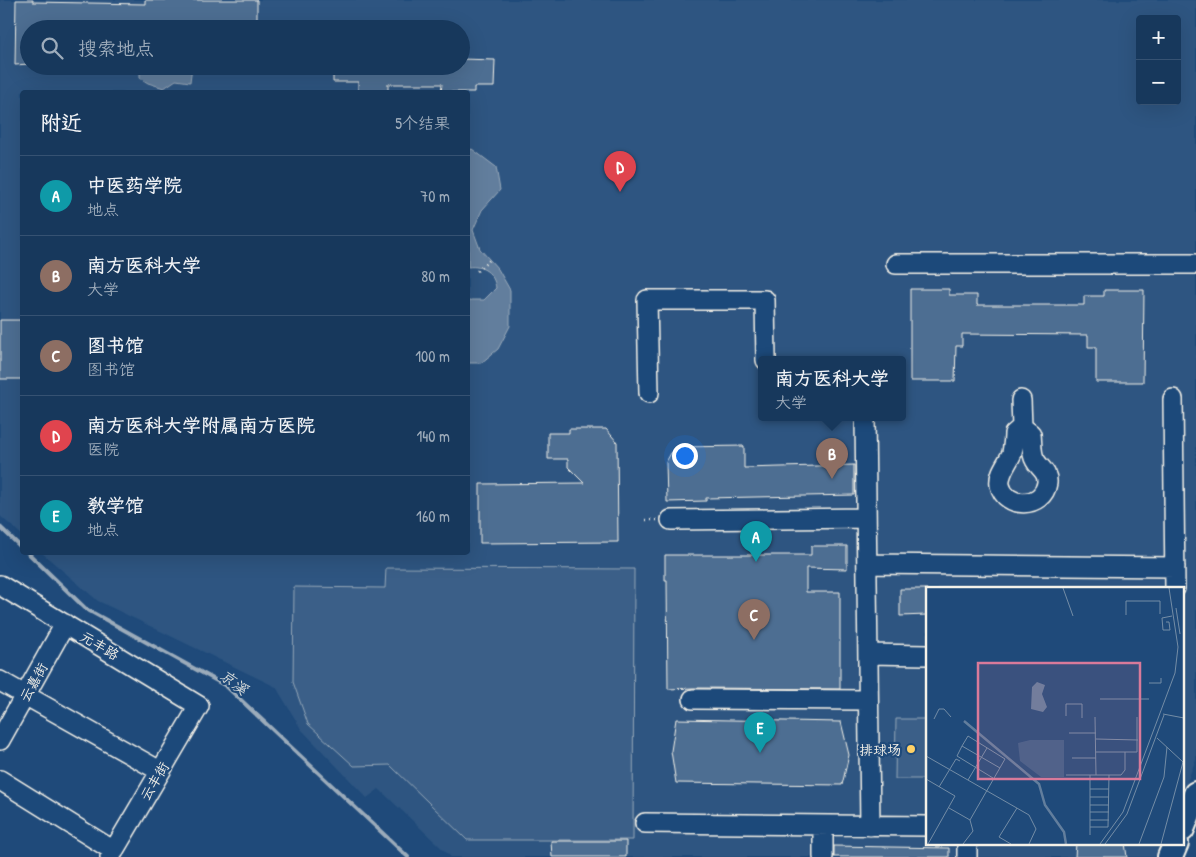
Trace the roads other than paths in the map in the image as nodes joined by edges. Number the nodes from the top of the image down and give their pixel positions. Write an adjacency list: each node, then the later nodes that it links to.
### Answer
1 (896, 264): 2 (street)
2 (1196, 264)
3 (766, 356): 4 (street)
4 (649, 394)
5 (1173, 399): 12 (street)
6 (1021, 400): 8 (street)
7 (865, 421): 9 (street)
8 (1022, 427)
9 (866, 518): 10 (street); 11 (street)
10 (671, 520)
11 (867, 564): 12 (street); 16 (street)
12 (1175, 567): 14 (street)
13 (0, 585): 15 (street, 元丰路)
14 (1175, 587)
15 (65, 624): 19 (street, 云嘉街); 22 (street, 元丰路)
16 (868, 654): 17 (street); 21 (street)
17 (926, 654)
18 (0, 681): 19 (street)
19 (25, 696): 23 (street, 云嘉街); 24 (street)
20 (693, 699): 21 (street)
21 (868, 700): 30 (street)
22 (199, 706): 24 (street, 云丰街)
23 (0, 740)
24 (160, 771): 34 (street, 云丰街)
25 (0, 780): 34 (street)
26 (1196, 794): 28 (main road)
27 (644, 823): 29 (street)
28 (1184, 824)
29 (823, 825): 30 (street); 35 (street)
30 (870, 826): 31 (street)
31 (926, 826)
32 (967, 844): 36 (street)
33 (1176, 844): 37 (main road)
34 (112, 854)
35 (823, 857)
36 (967, 857)
37 (1170, 857)

